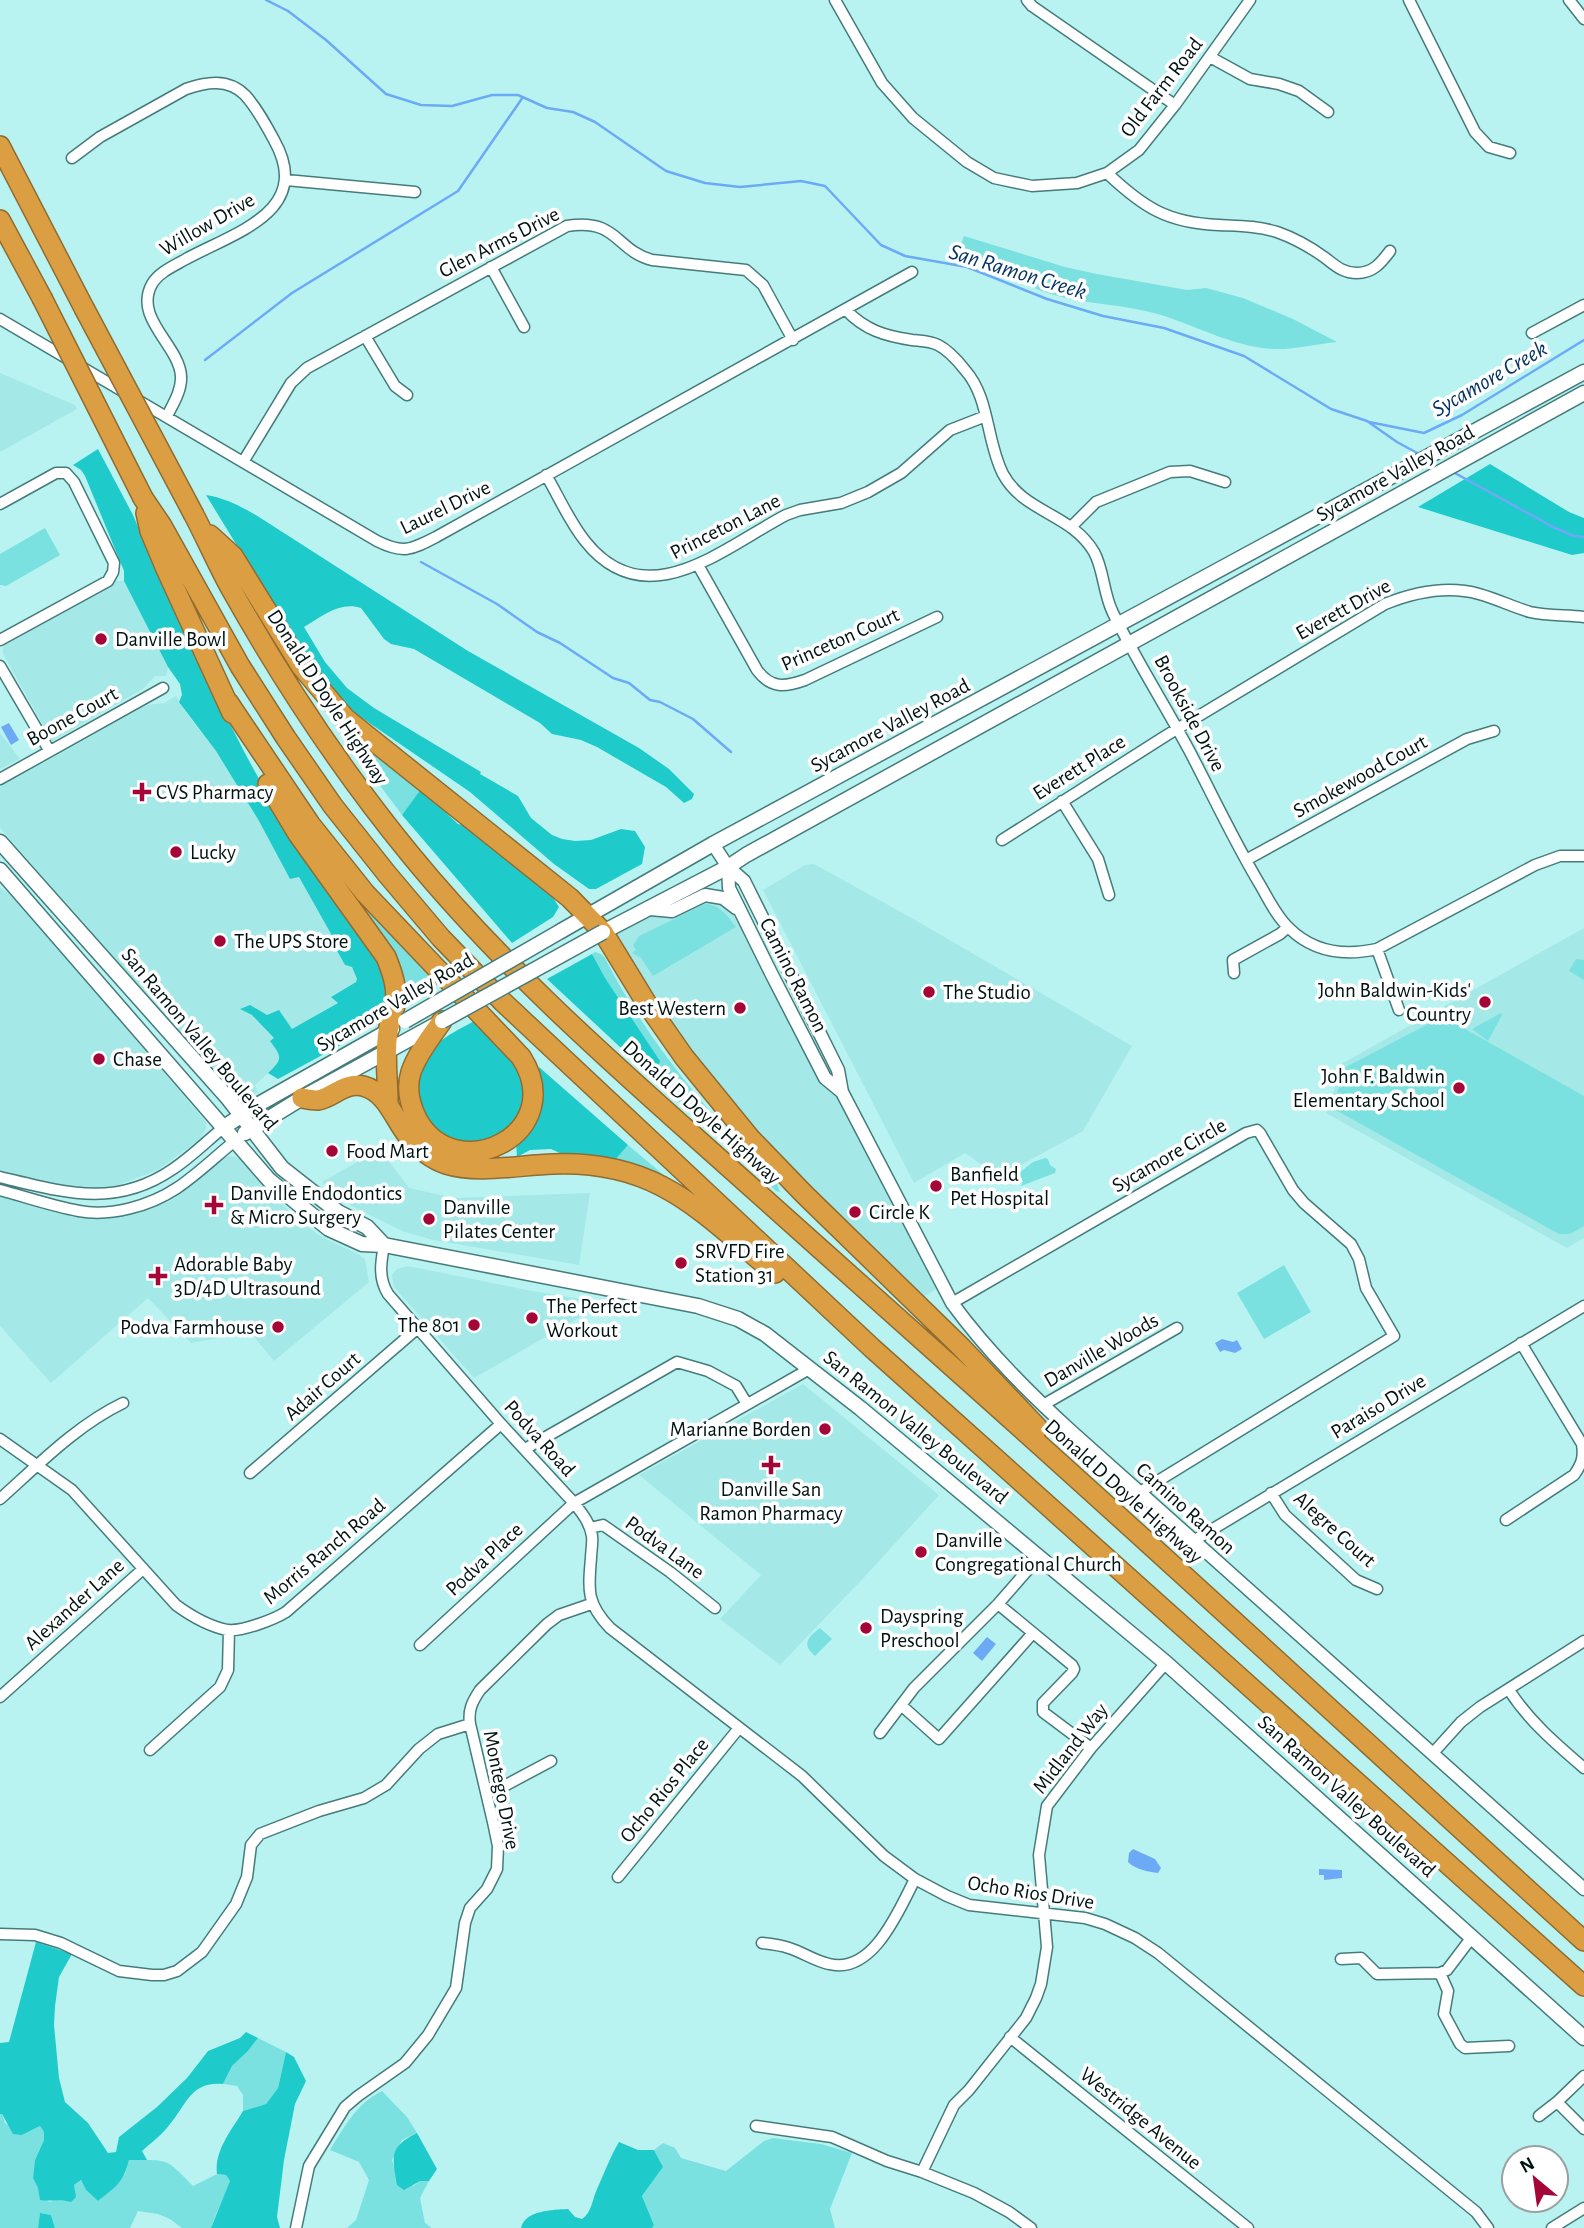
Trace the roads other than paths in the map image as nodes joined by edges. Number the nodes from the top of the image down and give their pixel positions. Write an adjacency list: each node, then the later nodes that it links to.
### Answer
1 (835, 0): 13 (street, Old Farm Road)
2 (1027, 0): 8 (street)
3 (1250, 0): 7 (street, Old Farm Road)
4 (1409, 0): 11 (street)
5 (1569, 0): 6 (street)
6 (1584, 19)
7 (1210, 57): 8 (street, Old Farm Road); 9 (street)
8 (1175, 106): 13 (street, Old Farm Road)
9 (1328, 112)
10 (0, 146): 36 (highway, Donald D Doyle Highway, bridge)
11 (1510, 153)
12 (72, 158): 14 (street)
13 (1107, 173): 17 (street)
14 (286, 180): 15 (street); 30 (street, Willow Drive)
15 (415, 192)
16 (0, 220): 38 (highway, bridge)
17 (1390, 251)
18 (491, 267): 23 (street); 25 (street, Glen Arms Drive); 26 (street, Glen Arms Drive)
19 (912, 272): 21 (street, Laurel Drive)
20 (1584, 305): 24 (street)
21 (846, 310): 26 (street, Laurel Drive); 31 (street, Brookside Drive)
22 (0, 319): 30 (street, Laurel Drive)
23 (524, 327)
24 (1532, 333)
25 (365, 336): 29 (street); 32 (street, Glen Arms Drive)
26 (793, 340): 33 (street, Laurel Drive)
27 (1584, 372): 42 (main road, Sycamore Valley Road)
28 (1584, 393): 44 (main road, Sycamore Valley Road)
29 (407, 395)
30 (167, 416): 32 (street, Laurel Drive)
31 (986, 416): 37 (street, Brookside Drive); 39 (street, Princeton Lane)
32 (243, 461): 33 (street, Laurel Drive)
33 (547, 475): 39 (street, Princeton Lane)
34 (1225, 482): 37 (street)
35 (0, 504): 43 (street)
36 (197, 520): 63 (highway); 95 (highway, Donald D Doyle Highway)
37 (1072, 526): 42 (street, Brookside Drive)
38 (156, 528): 47 (highway); 87 (highway)
39 (698, 565): 40 (street, Princeton Court)
40 (937, 617)
41 (1584, 617): 48 (street, Everett Drive)
42 (1120, 624): 44 (street, Brookside Drive); 55 (main road, Sycamore Valley Road)
43 (0, 640)
44 (1130, 643): 48 (street, Brookside Drive); 58 (main road, Sycamore Valley Road)
45 (0, 666): 50 (street)
46 (163, 688): 50 (street, Boone Court)
47 (228, 702): 69 (highway); 70 (highway)
48 (1178, 729): 52 (street, Everett Place); 57 (street, Brookside Drive)
49 (1494, 731): 57 (street, Smokewood Court)
50 (49, 750): 51 (street, Boone Court)
51 (0, 779)
52 (1062, 801): 53 (street, Everett Place); 60 (street)
53 (1002, 840)
54 (0, 842): 75 (main road, San Ramon Valley Boulevard)
55 (713, 844): 58 (street, Camino Ramon); 63 (main road, Sycamore Valley Road)
56 (1584, 856): 66 (street, Brookside Drive)
57 (1246, 860): 64 (street, Brookside Drive)
58 (728, 867): 61 (main road, Sycamore Valley Road); 62 (street, Camino Ramon); 72 (street, Camino Ramon)
59 (0, 870): 76 (main road, San Ramon Valley Boulevard)
60 (1109, 895)
61 (650, 909): 62 (street); 65 (main road, Sycamore Valley Road)
62 (740, 911): 72 (street, Camino Ramon)
63 (587, 917): 65 (highway); 70 (main road, Sycamore Valley Road, bridge)
64 (1288, 927): 66 (street, Brookside Drive); 67 (street)
65 (603, 932): 69 (main road, Sycamore Valley Road, bridge); 95 (highway)
66 (1377, 949): 68 (street)
67 (1234, 973)
68 (1399, 1010)
69 (442, 1021): 71 (main road, Sycamore Valley Road)
70 (396, 1026): 71 (highway); 75 (main road, Sycamore Valley Road)
71 (387, 1051): 73 (main road, Sycamore Valley Road); 74 (highway)
72 (842, 1092): 82 (street, Camino Ramon)
73 (302, 1098): 74 (highway); 77 (main road, Sycamore Valley Road)
74 (388, 1103): 87 (highway)
75 (240, 1115): 76 (main road, Sycamore Valley Road); 77 (main road, San Ramon Valley Boulevard)
76 (224, 1127): 78 (main road, San Ramon Valley Boulevard); 79 (street)
77 (251, 1129): 78 (main road, Sycamore Valley Road); 81 (main road, San Ramon Valley Boulevard)
78 (236, 1140): 80 (street); 81 (main road, San Ramon Valley Boulevard)
79 (0, 1177)
80 (0, 1190)
81 (384, 1245): 84 (street, Podva Road); 88 (main road, San Ramon Valley Boulevard)
82 (953, 1303): 91 (street, Camino Ramon); 98 (street, Sycamore Circle)
83 (1584, 1306): 86 (street, Paraiso Drive)
84 (419, 1327): 92 (street, Podva Road); 97 (street, Adair Court)
85 (1177, 1328): 91 (street, Danville Woods)
86 (1521, 1343): 99 (street, Paraiso Drive); 102 (street)
87 (872, 1348): 138 (highway)
88 (811, 1368): 90 (street, Podva Road); 105 (main road, San Ramon Valley Boulevard)
89 (123, 1403): 96 (street)
90 (747, 1404): 94 (street); 101 (street, Podva Road)
91 (1043, 1405): 98 (street, Camino Ramon)
92 (501, 1424): 94 (street, Podva Road); 111 (street, Morris Ranch Road)
93 (0, 1439): 96 (street)
94 (525, 1449): 101 (street, Podva Road)
95 (1060, 1463): 134 (highway, Donald D Doyle Highway)
96 (37, 1465): 100 (street); 106 (street)
97 (250, 1473)
98 (1140, 1492): 104 (street, Camino Ramon)
99 (1271, 1493): 104 (street, Paraiso Drive); 107 (street, Alegre Court)
100 (0, 1500)
101 (574, 1503): 103 (street); 114 (street, Podva Place)
102 (1506, 1520)
103 (590, 1528): 108 (street); 110 (street, Podva Lane)
104 (1193, 1541): 124 (street, Camino Ramon)
105 (1040, 1556): 109 (street); 115 (main road, San Ramon Valley Boulevard)
106 (143, 1569): 111 (street); 117 (street, Alexander Lane)
107 (1377, 1589)
108 (591, 1604): 119 (street, Montego Drive); 120 (street, Ocho Rios Drive)
109 (999, 1604): 112 (street); 118 (street)
110 (715, 1608)
111 (229, 1630): 123 (street)
112 (1033, 1633): 118 (street); 122 (street)
113 (1584, 1642): 116 (street)
114 (420, 1645)
115 (1166, 1663): 122 (street, Midland Way); 133 (main road, San Ramon Valley Boulevard)
116 (1509, 1690): 124 (street); 126 (street)
117 (0, 1697)
118 (901, 1705): 121 (street)
119 (470, 1724): 127 (street, Montego Drive); 132 (street)
120 (739, 1728): 128 (street, Ocho Rios Place); 129 (street, Ocho Rios Drive)
121 (880, 1733)
122 (1091, 1748): 131 (street, Midland Way)
123 (150, 1750)
124 (1433, 1753): 130 (street, Camino Ramon)
125 (551, 1761): 127 (street)
126 (1584, 1768)
127 (487, 1790): 149 (street, Montego Drive)
128 (618, 1877)
129 (915, 1879): 131 (street, Ocho Rios Drive); 135 (street)
130 (1584, 1889)
131 (1044, 1915): 139 (street, Midland Way); 152 (street, Ocho Rios Drive)
132 (0, 1934)
133 (1472, 1937): 137 (street); 140 (main road, San Ramon Valley Boulevard)
134 (1584, 1941)
135 (762, 1943)
136 (1341, 1959): 137 (street)
137 (1440, 1973): 141 (street)
138 (1584, 1986)
139 (1010, 2037): 147 (street, Midland Way); 151 (street, Westridge Avenue)
140 (1584, 2038)
141 (1509, 2046)
142 (1584, 2076): 143 (street)
143 (1557, 2102): 144 (street); 146 (street)
144 (1539, 2116)
145 (756, 2126): 147 (street)
146 (1584, 2129)
147 (922, 2172): 150 (street)
148 (1584, 2208): 153 (street)
149 (296, 2228)
150 (1031, 2228)
151 (1248, 2228)
152 (1488, 2228)
153 (1552, 2228)

